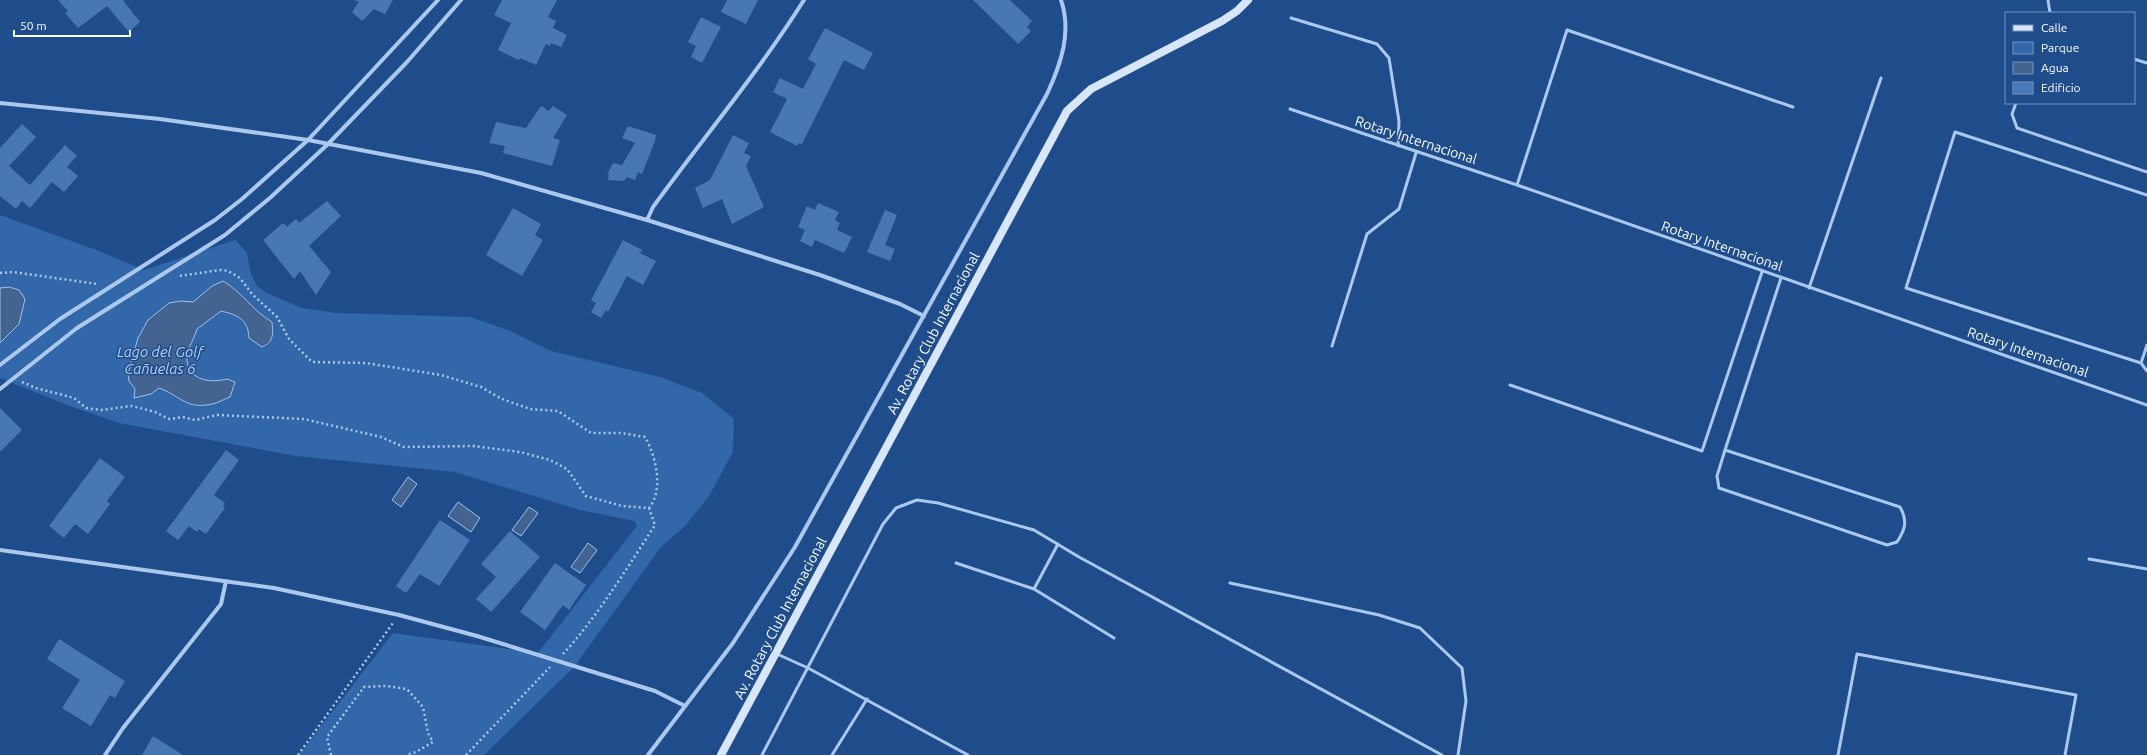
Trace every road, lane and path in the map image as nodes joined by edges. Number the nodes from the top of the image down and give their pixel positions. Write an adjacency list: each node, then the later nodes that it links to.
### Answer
1 (438, 0): 16 (street)
2 (461, 0): 17 (street)
3 (804, 0): 23 (street)
4 (1061, 0): 30 (street)
5 (1248, 0): 52 (main road, Av. Rotary Club Internacional)
6 (2048, 0): 7 (lane)
7 (2050, 12)
8 (1291, 18): 18 (lane)
9 (2135, 59): 10 (lane)
10 (2147, 63)
11 (1881, 78): 29 (lane)
12 (0, 103): 16 (street)
13 (2016, 104): 20 (lane)
14 (1793, 107): 21 (lane)
15 (1290, 109): 18 (lane, Rotary Internacional)
16 (308, 140): 17 (street); 28 (street)
17 (328, 144): 23 (street); 36 (street)
18 (1398, 146): 19 (lane, Rotary Internacional)
19 (1416, 152): 21 (lane, Rotary Internacional); 32 (lane)
20 (2147, 172)
21 (1517, 185): 24 (lane, Rotary Internacional)
22 (2147, 195): 33 (lane)
23 (647, 220): 30 (street)
24 (1762, 272): 27 (lane, Rotary Internacional); 37 (lane)
25 (0, 273): 28 (path)
26 (177, 276): 41 (path)
27 (1781, 278): 29 (lane, Rotary Internacional); 40 (lane)
28 (110, 286): 34 (street)
29 (1809, 288): 39 (lane, Rotary Internacional)
30 (924, 316): 56 (street)
31 (2147, 345): 33 (lane)
32 (1332, 346)
33 (2141, 363): 35 (lane)
34 (0, 365)
35 (2147, 371)
36 (12, 378): 38 (street); 41 (path)
37 (1510, 385)
38 (0, 389)
39 (2147, 405)
40 (1725, 450): 40 (lane)
41 (649, 508): 53 (path)
42 (1058, 544): 49 (lane); 54 (lane); 67 (lane)
43 (0, 550): 47 (street)
44 (2089, 559): 46 (lane)
45 (956, 563): 49 (lane)
46 (2147, 569)
47 (226, 581): 50 (street); 57 (street)
48 (1230, 583): 68 (lane)
49 (1034, 589): 51 (lane)
50 (399, 615): 53 (street); 58 (path)
51 (1114, 638)
52 (776, 653): 54 (lane); 63 (main road, Av. Rotary Club Internacional)
53 (557, 660): 56 (street); 61 (path)
54 (808, 668): 55 (lane); 64 (lane)
55 (867, 699): 65 (lane); 66 (lane)
56 (685, 706): 62 (street)
57 (105, 755)
58 (298, 755)
59 (331, 755): 60 (path)
60 (406, 755)
61 (466, 755)
62 (648, 755)
63 (721, 755)
64 (762, 755)
65 (832, 755)
66 (968, 755)
67 (1442, 755)
68 (1458, 755)
69 (1838, 755): 70 (lane)
70 (2065, 755)

